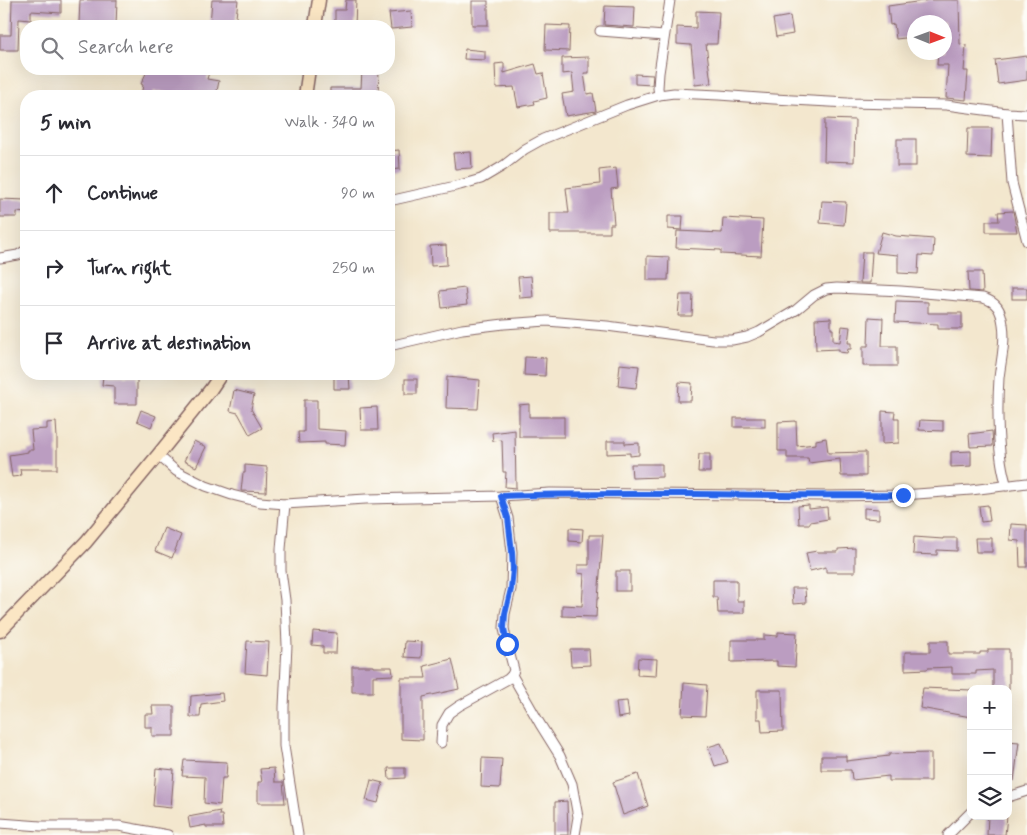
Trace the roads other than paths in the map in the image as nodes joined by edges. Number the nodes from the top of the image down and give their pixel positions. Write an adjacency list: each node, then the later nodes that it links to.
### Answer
1 (319, 0): 3 (main road)
2 (670, 0): 5 (street)
3 (316, 20)
4 (600, 31): 5 (street)
5 (664, 36): 8 (street)
6 (308, 75): 7 (main road)
7 (306, 90)
8 (659, 96): 9 (street); 11 (street)
9 (1007, 113): 10 (street); 12 (street)
10 (1027, 114)
11 (395, 200)
12 (1027, 241)
13 (20, 254): 14 (street)
14 (0, 258)
15 (395, 344): 19 (street)
16 (217, 380): 17 (main road)
17 (158, 454): 21 (street); 22 (main road)
18 (1027, 483): 19 (street)
19 (1007, 486): 20 (street)
20 (501, 496): 21 (street); 23 (street)
21 (285, 504): 31 (street)
22 (0, 630)
23 (512, 675): 24 (street); 32 (street)
24 (442, 743)
25 (1027, 791): 26 (street)
26 (1012, 795)
27 (967, 816): 33 (street)
28 (0, 822): 29 (street)
29 (83, 831): 30 (street)
30 (168, 835)
31 (298, 835)
32 (575, 835)
33 (948, 835)

